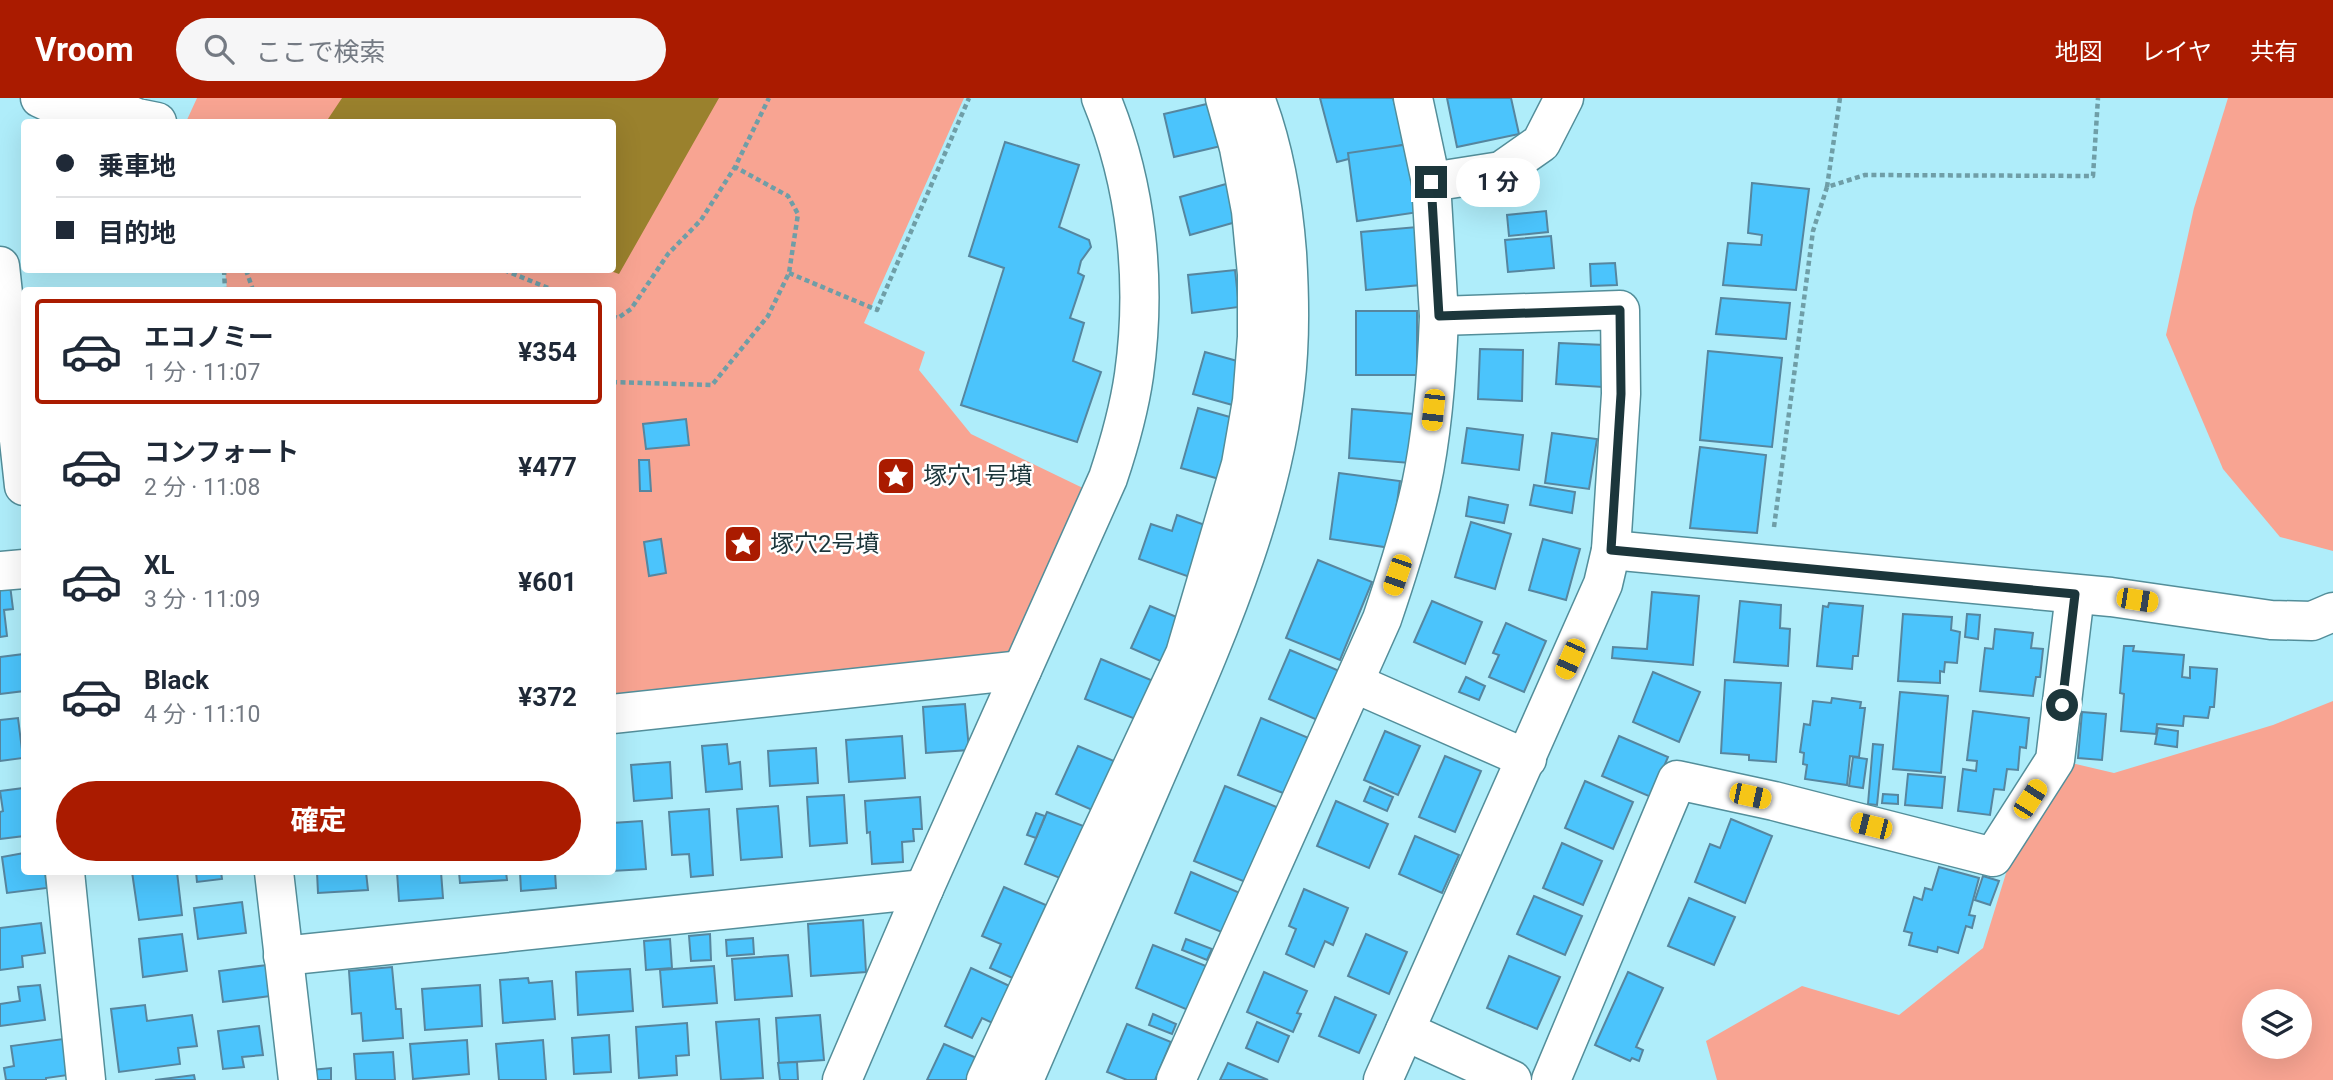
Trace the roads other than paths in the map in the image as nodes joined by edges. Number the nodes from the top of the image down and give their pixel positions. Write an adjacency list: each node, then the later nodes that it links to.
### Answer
1 (40, 98): 9 (street)
2 (90, 98): 10 (street)
3 (176, 98): 11 (street)
4 (1101, 98): 21 (street)
5 (1225, 98): 33 (street)
6 (1255, 98): 34 (street)
7 (1413, 98): 12 (street)
8 (1564, 98): 12 (street)
9 (86, 119)
10 (142, 119)
11 (166, 119)
12 (1431, 182): 14 (street)
13 (0, 266): 15 (street)
14 (1439, 316): 16 (street); 22 (street)
15 (21, 458)
16 (1611, 550): 19 (street); 24 (street)
17 (21, 569): 18 (street)
18 (0, 571)
19 (2075, 594): 20 (street); 38 (street)
20 (2333, 612)
21 (1021, 670): 23 (street); 27 (street)
22 (1354, 683): 24 (street); 35 (street)
23 (616, 714)
24 (1527, 759): 29 (street)
25 (65, 875): 30 (street)
26 (274, 875): 28 (street)
27 (924, 889): 28 (street); 32 (street)
28 (283, 956): 31 (street)
29 (1405, 1031): 36 (street); 37 (street)
30 (86, 1080)
31 (298, 1080)
32 (842, 1080)
33 (986, 1080)
34 (1024, 1080)
35 (1176, 1080)
36 (1383, 1080)
37 (1512, 1080)
38 (1551, 1080)

